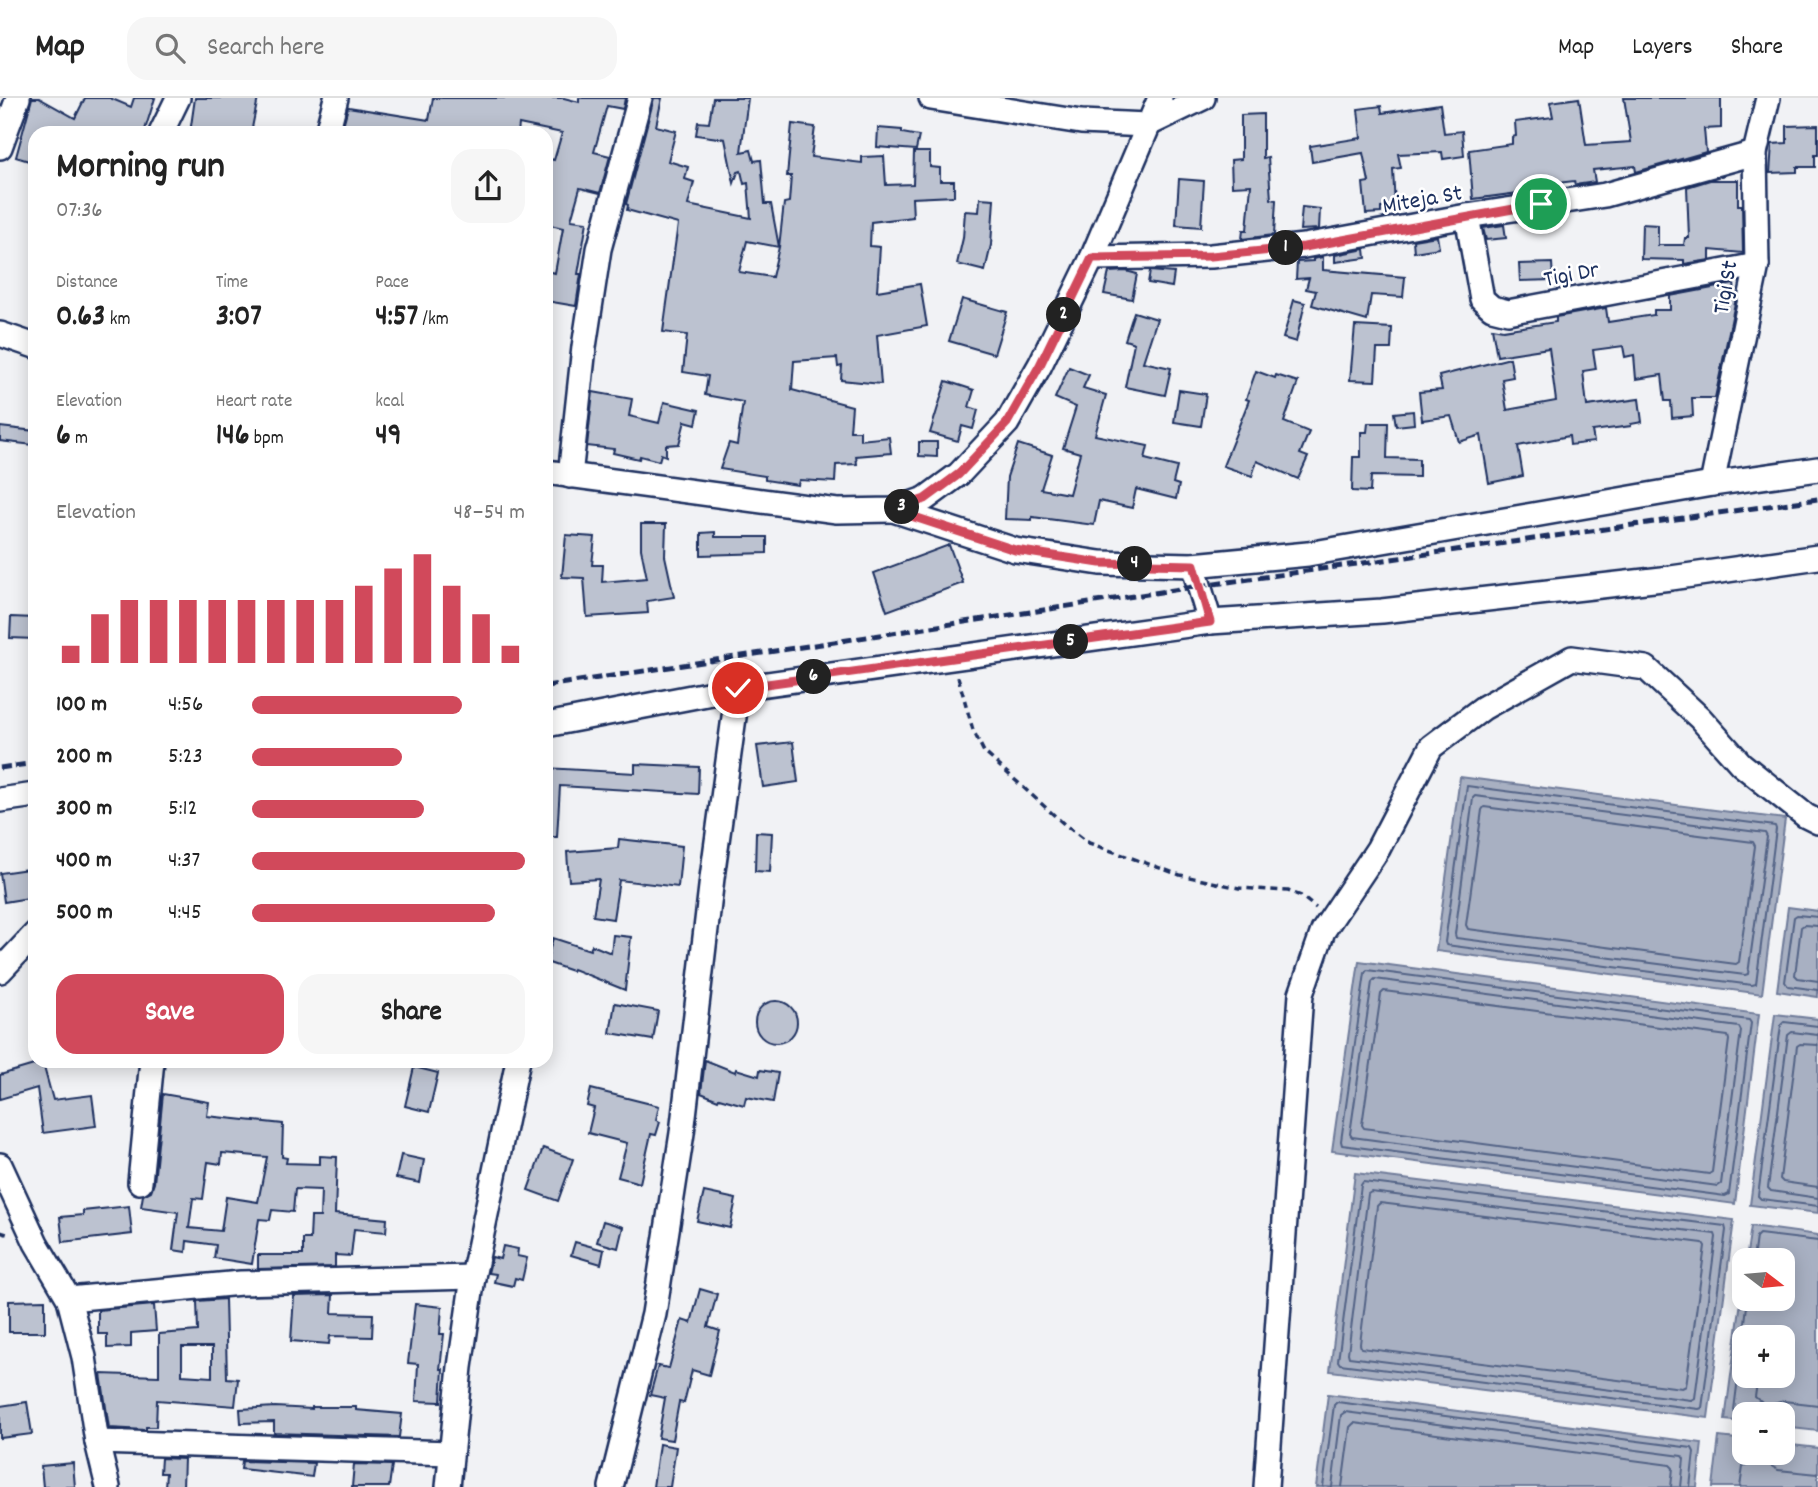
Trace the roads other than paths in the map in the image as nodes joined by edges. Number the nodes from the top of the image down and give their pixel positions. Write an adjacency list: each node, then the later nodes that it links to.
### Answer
1 (18, 98): 12 (street)
2 (178, 98): 10 (street)
3 (336, 98): 11 (street)
4 (640, 98): 21 (street)
5 (931, 98): 9 (street)
6 (1160, 98): 9 (street)
7 (1203, 98): 9 (street)
8 (1768, 98): 13 (street, Tigi St)
9 (1147, 125): 15 (street)
10 (164, 126)
11 (329, 126)
12 (0, 147)
13 (1755, 153): 14 (street, Miteja St); 16 (street, Tigi St)
14 (1467, 216): 15 (street, Miteja St); 16 (street, Tigi Dr)
15 (1092, 258): 23 (street)
16 (1757, 265): 22 (street, Tigi St)
17 (0, 334): 18 (street)
18 (28, 344)
19 (1818, 469): 22 (street)
20 (553, 473): 21 (street)
21 (570, 476): 23 (street)
22 (1712, 484): 25 (street)
23 (893, 510): 25 (street)
24 (1818, 557): 26 (street)
25 (1194, 565): 26 (street)
26 (1210, 622): 27 (street)
27 (738, 688): 28 (street); 44 (street)
28 (553, 724)
29 (28, 796): 30 (street)
30 (0, 800)
31 (1818, 822): 45 (street)
32 (28, 941): 33 (street)
33 (0, 971)
34 (151, 1068): 37 (street)
35 (516, 1068): 38 (street)
36 (0, 1165): 39 (street)
37 (140, 1182)
38 (474, 1277): 39 (street); 41 (street)
39 (69, 1299): 40 (street)
40 (97, 1442): 41 (street); 42 (street)
41 (451, 1453): 43 (street)
42 (108, 1487)
43 (448, 1487)
44 (611, 1487)
45 (1266, 1487)

